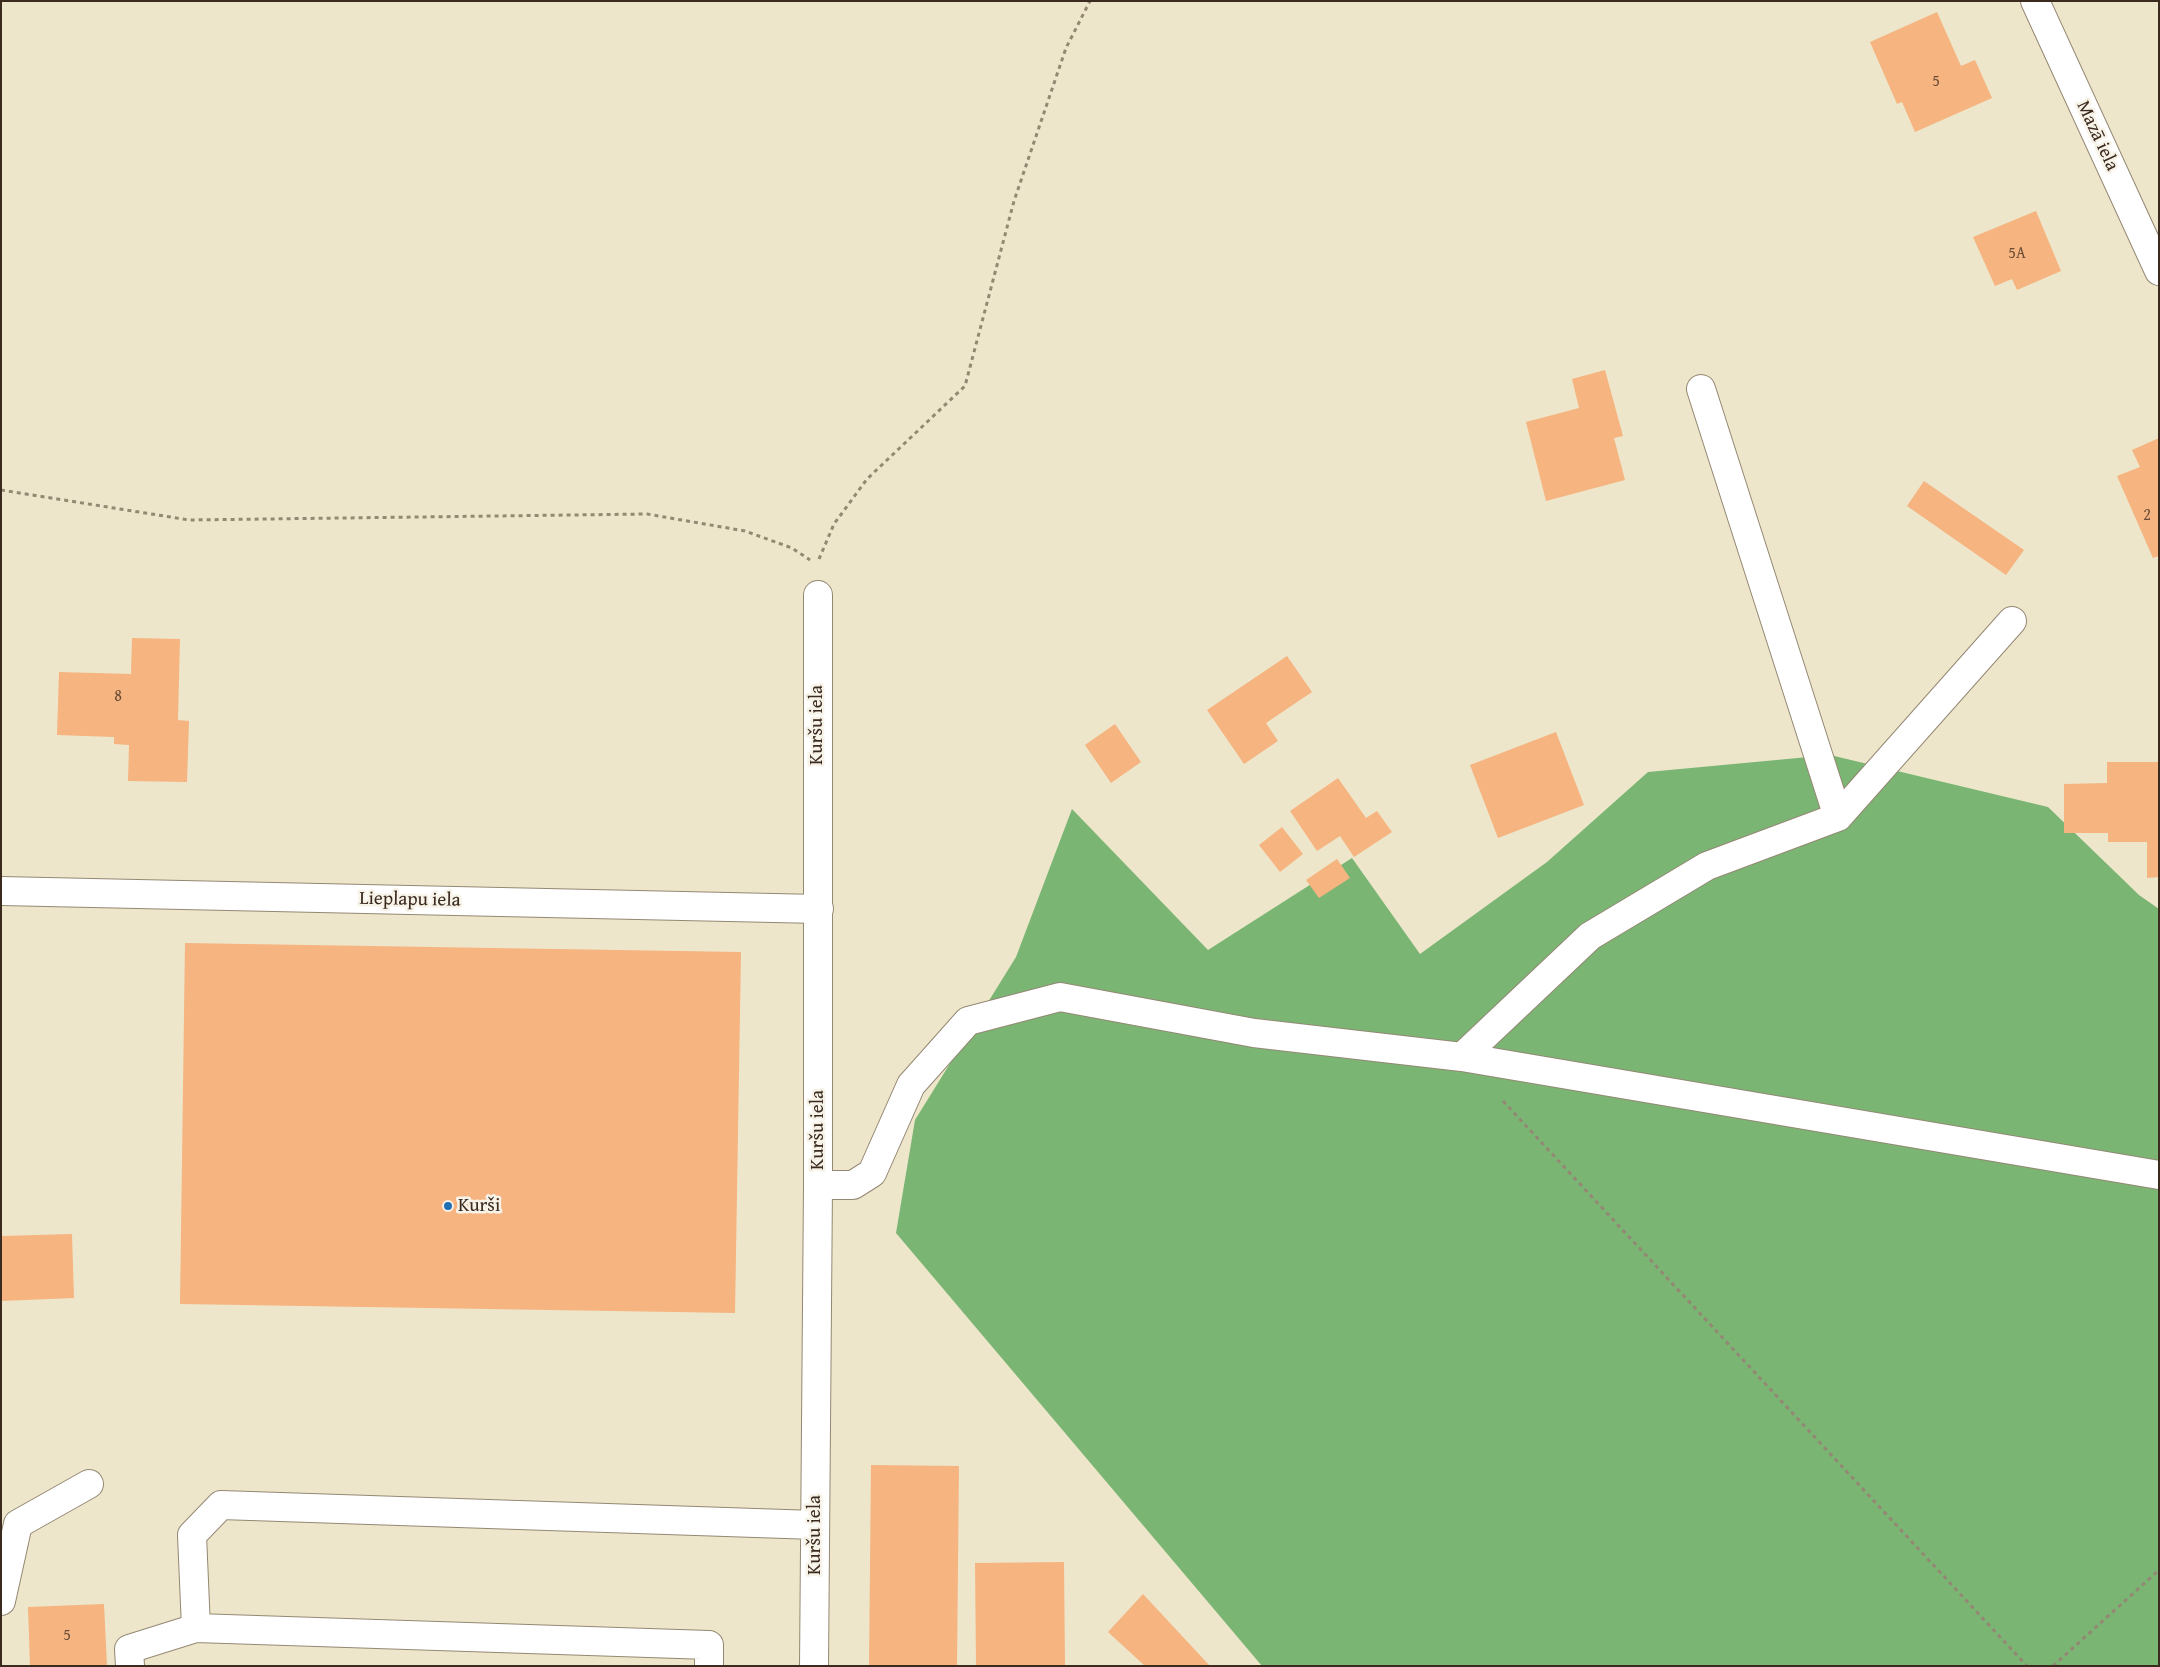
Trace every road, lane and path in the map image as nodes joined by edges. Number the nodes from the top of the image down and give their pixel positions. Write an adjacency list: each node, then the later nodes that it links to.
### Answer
1 (1090, 1): 5 (path)
2 (2035, 1): 3 (street, Mazā iela)
3 (2159, 271)
4 (1701, 389): 8 (street)
5 (1, 490)
6 (818, 595): 10 (street, Kuršu iela)
7 (2012, 622): 8 (street)
8 (1838, 817): 11 (street)
9 (1, 891): 10 (street, Lieplapu iela)
10 (819, 909): 14 (street, Kuršu iela)
11 (1462, 1057): 13 (street); 14 (street)
12 (1502, 1100): 23 (path)
13 (2159, 1175)
14 (818, 1185): 16 (street, Kuršu iela)
15 (89, 1484): 18 (street)
16 (815, 1525): 19 (street); 22 (street, Kuršu iela)
17 (2159, 1570): 24 (path)
18 (1, 1601)
19 (196, 1628): 20 (street); 21 (street)
20 (130, 1666)
21 (709, 1666)
22 (814, 1666)
23 (2027, 1666)
24 (2053, 1666)

